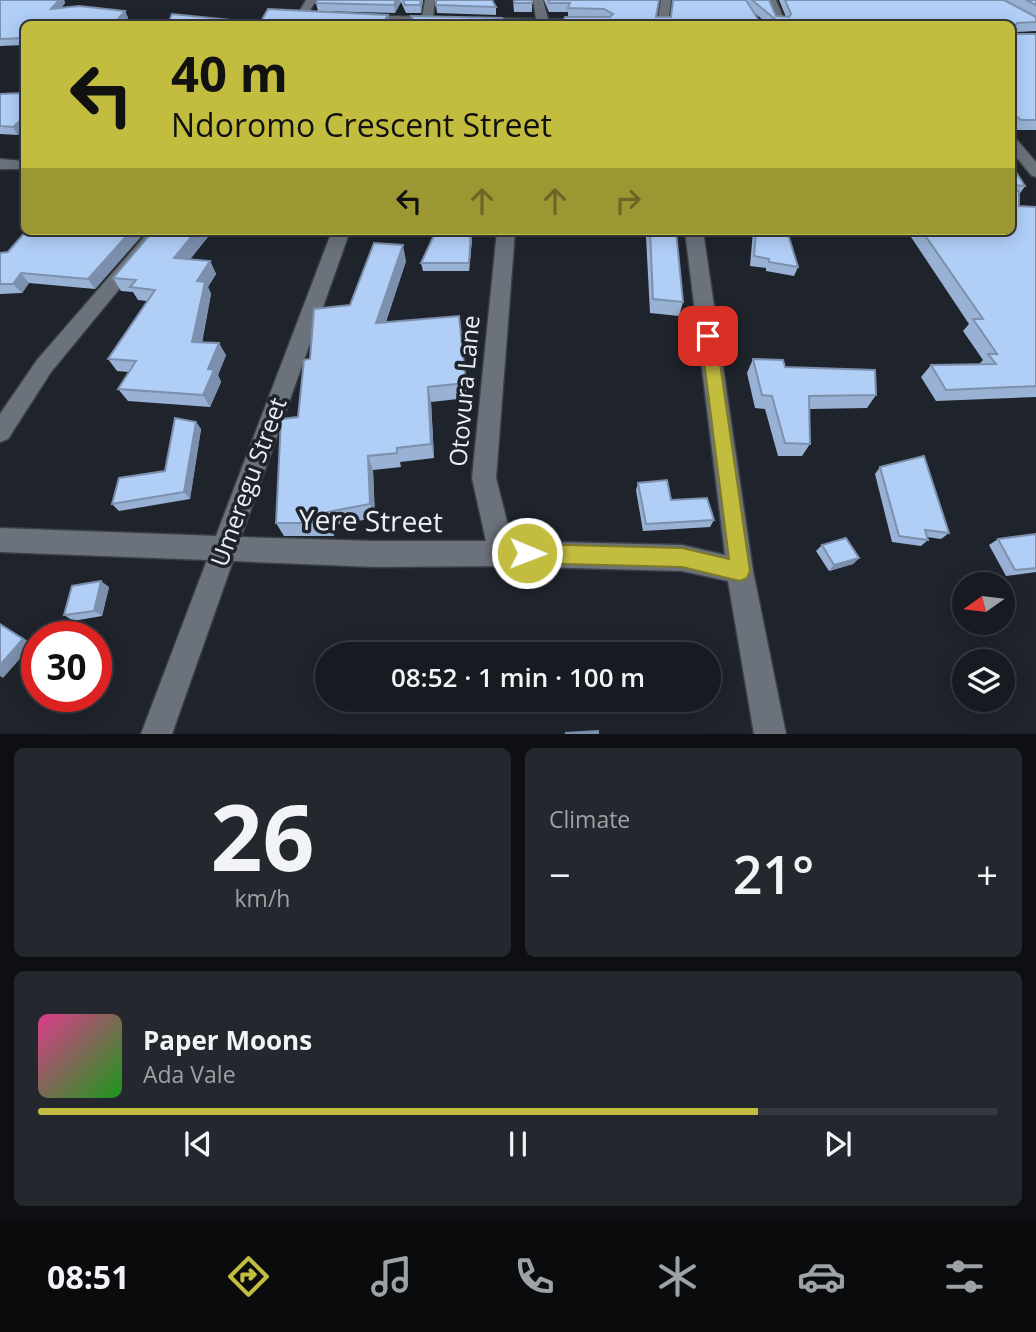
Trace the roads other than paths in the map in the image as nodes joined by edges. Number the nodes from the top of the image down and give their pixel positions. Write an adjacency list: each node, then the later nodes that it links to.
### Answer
1 (311, 0): 8 (street)
2 (430, 0): 10 (street)
3 (538, 0): 11 (street)
4 (666, 0): 12 (street)
5 (771, 0): 13 (street)
6 (316, 17): 8 (street)
7 (343, 18): 9 (street)
8 (300, 20)
9 (392, 21)
10 (425, 21)
11 (543, 21)
12 (663, 21)
13 (780, 21)
14 (1015, 147): 17 (street)
15 (0, 164): 16 (street)
16 (21, 165)
17 (1036, 172)
18 (155, 235): 22 (street)
19 (340, 235): 24 (street, Umeregu Street)
20 (506, 235): 25 (street, Otovura Lane)
21 (695, 235): 26 (street)
22 (0, 432)
23 (0, 540): 24 (street, Yere Street)
24 (224, 550): 25 (street, Yere Street); 27 (street, Umeregu Street)
25 (502, 553): 26 (street, Yere Street)
26 (740, 571): 28 (street)
27 (156, 733)
28 (770, 733)

